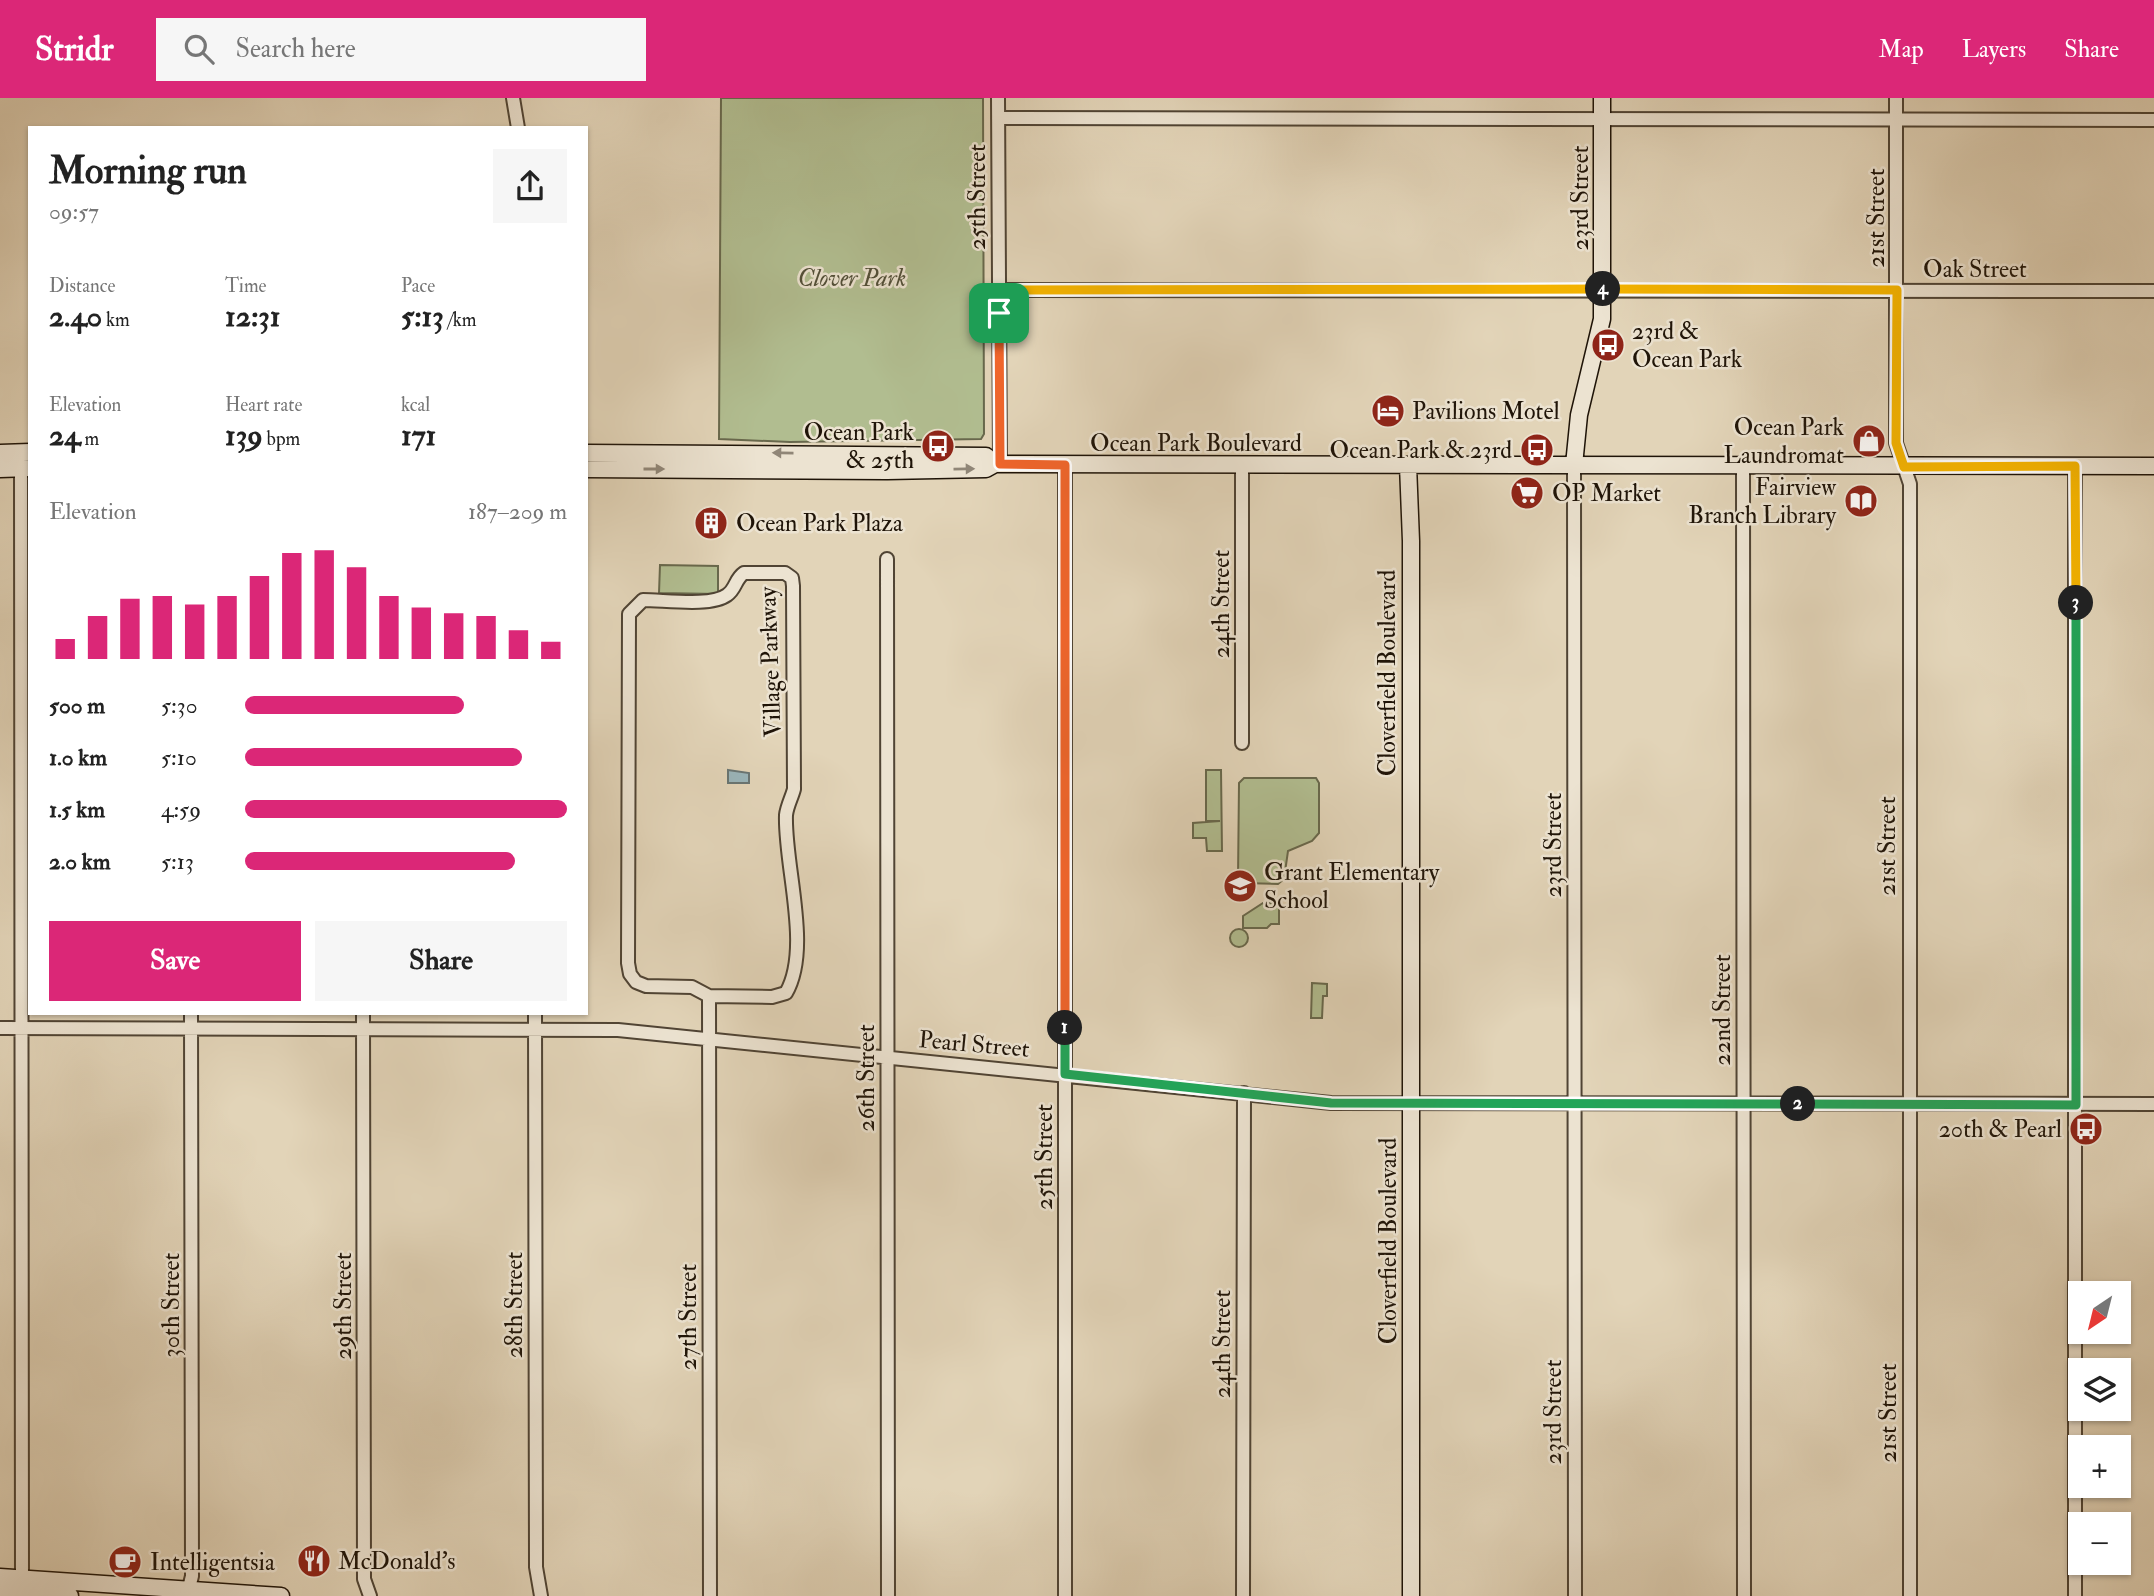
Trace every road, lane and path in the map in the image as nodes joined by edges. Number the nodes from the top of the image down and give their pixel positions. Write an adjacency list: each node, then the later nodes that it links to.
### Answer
1 (513, 98): 9 (street)
2 (998, 98): 5 (street, 25th Street)
3 (1602, 98): 6 (street, 23rd Street)
4 (1896, 98): 7 (street, 21st Street)
5 (998, 118): 6 (street); 11 (street, 25th Street)
6 (1602, 118): 7 (street); 10 (street, 23rd Street)
7 (1896, 118): 8 (street); 12 (street, 21st Street)
8 (2154, 120)
9 (518, 126)
10 (1603, 289): 11 (street, Oak Street); 12 (street, Oak Street); 20 (street, 23rd Street)
11 (999, 290): 17 (street, 25th Street)
12 (1897, 290): 13 (street, Oak Street); 25 (street, 21st Street)
13 (2154, 291)
14 (28, 452): 15 (street)
15 (0, 453)
16 (588, 453): 17 (street, Ocean Park Boulevard, one-way to 16)
17 (997, 464): 18 (street, Ocean Park Boulevard); 28 (street, Ocean Park Boulevard, one-way to 17)
18 (1065, 465): 22 (street, Ocean Park Boulevard); 42 (street, 25th Street)
19 (1408, 465): 20 (street, Ocean Park Boulevard); 22 (street, Ocean Park Boulevard); 44 (street, Cloverfield Boulevard)
20 (1574, 465): 21 (street, Ocean Park Boulevard); 46 (street, 23rd Street)
21 (1743, 465): 25 (street, Ocean Park Boulevard); 45 (street, 22nd Street)
22 (1242, 466): 30 (street, 24th Street)
23 (2075, 466): 24 (street, Ocean Park Boulevard); 25 (street, Ocean Park Boulevard); 49 (street)
24 (2154, 466)
25 (1904, 467): 48 (street, 21st Street)
26 (26, 468): 27 (street); 36 (street)
27 (0, 469)
28 (588, 469)
29 (887, 559): 41 (street, 26th Street)
30 (1242, 743)
31 (709, 996): 31 (street, Village Parkway); 40 (street, 27th Street)
32 (191, 1015): 37 (street, 30th Street)
33 (363, 1015): 38 (street, 29th Street)
34 (535, 1015): 39 (street, 28th Street)
35 (0, 1028): 36 (street, Pearl Street)
36 (19, 1028): 37 (street, Pearl Street); 51 (street)
37 (191, 1028): 38 (street, Pearl Street); 53 (street, 30th Street)
38 (363, 1028): 39 (street, Pearl Street); 56 (street, 29th Street)
39 (535, 1029): 40 (street, Pearl Street); 57 (street, 28th Street)
40 (709, 1039): 41 (street, Pearl Street); 58 (street, 27th Street)
41 (888, 1057): 42 (street, Pearl Street); 59 (street, 26th Street)
42 (1065, 1074): 43 (street, Pearl Street); 60 (street, 25th Street)
43 (1244, 1093): 44 (street, Pearl Street); 61 (street, 24th Street)
44 (1410, 1103): 46 (street, Pearl Street); 62 (street, Cloverfield Boulevard)
45 (1744, 1103): 46 (street, Pearl Street); 48 (street, Pearl Street); 64 (street, 22nd Street)
46 (1576, 1104): 63 (street, 23rd Street)
47 (2154, 1104): 49 (street, Pearl Street)
48 (1909, 1105): 49 (street, Pearl Street); 65 (street, 21st Street)
49 (2076, 1105): 66 (street)
50 (0, 1577): 51 (street)
51 (22, 1586): 52 (street); 53 (street); 54 (street)
52 (0, 1591)
53 (188, 1593): 55 (street)
54 (70, 1596)
55 (281, 1596)
56 (370, 1596)
57 (541, 1596)
58 (710, 1596)
59 (888, 1596)
60 (1065, 1596)
61 (1242, 1596)
62 (1411, 1596)
63 (1575, 1596)
64 (1744, 1596)
65 (1910, 1596)
66 (2075, 1596)

